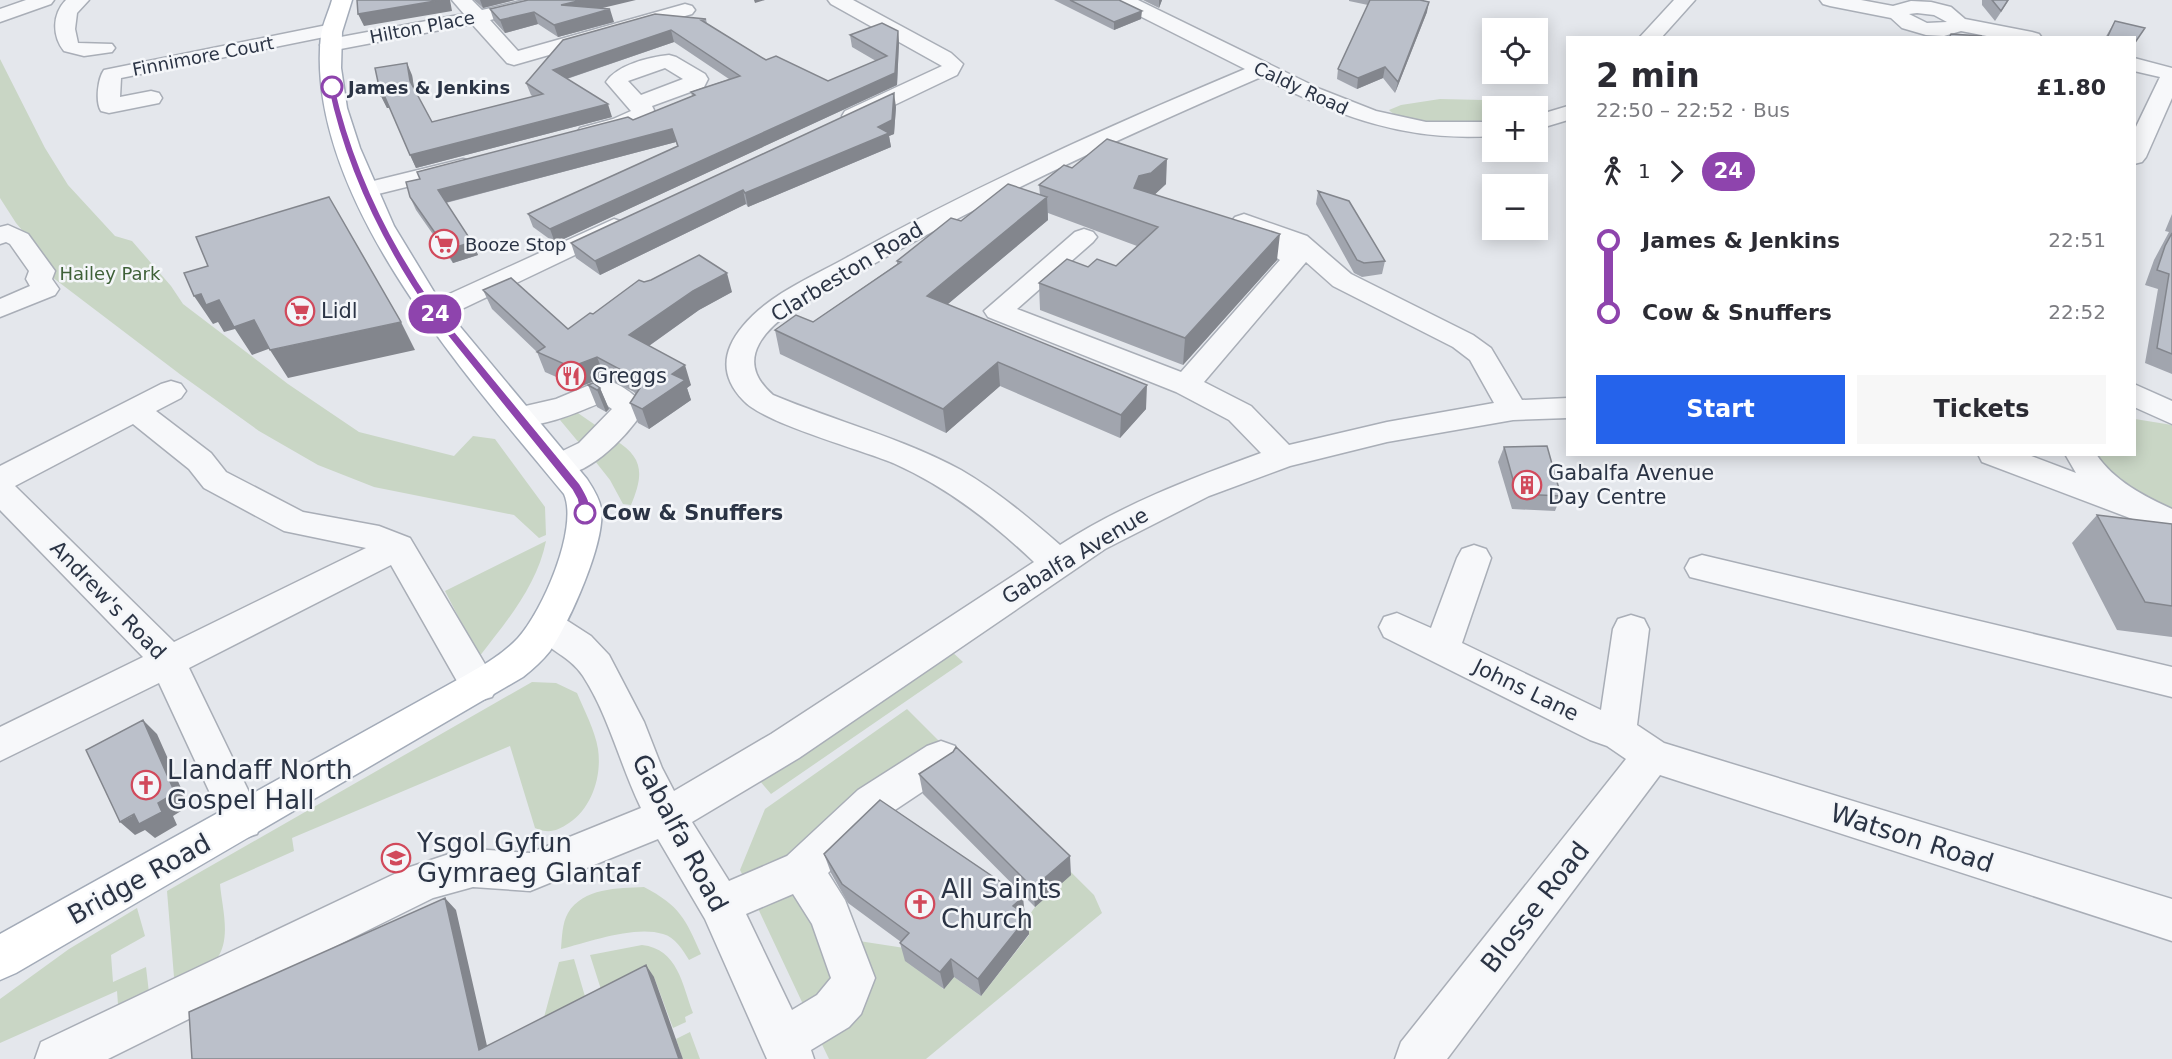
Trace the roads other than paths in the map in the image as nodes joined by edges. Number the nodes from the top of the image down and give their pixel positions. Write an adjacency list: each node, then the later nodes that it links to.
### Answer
1 (44, 0): 13 (street)
2 (79, 0): 20 (street)
3 (342, 0): 19 (main road, Bridge Road)
4 (462, 0): 14 (street)
5 (550, 0): 14 (street, Hilton Place)
6 (838, 0): 29 (street)
7 (1123, 0): 22 (street, Caldy Road)
8 (1685, 0): 17 (street)
9 (1830, 0): 12 (street)
10 (1938, 4): 12 (street); 15 (street)
11 (685, 10): 14 (street)
12 (1898, 14): 16 (street)
13 (0, 16)
14 (478, 17): 19 (street, Hilton Place)
15 (1958, 24): 16 (street); 18 (street)
16 (1915, 32)
17 (1651, 36)
18 (2021, 36)
19 (331, 38): 24 (street, Finnimore Court); 34 (main road, Bridge Road)
20 (105, 48)
21 (2136, 65): 23 (street)
22 (1262, 69): 30 (street, Caldy Road); 59 (street, Clarbeston Road)
23 (2172, 74): 25 (street)
24 (151, 98)
25 (2166, 100): 32 (street)
26 (640, 109): 31 (street)
27 (1566, 114): 28 (street)
28 (1548, 119)
29 (833, 125)
30 (1482, 129)
31 (572, 138)
32 (2136, 153)
33 (481, 161): 34 (street)
34 (366, 190): 39 (main road, Bridge Road)
35 (630, 220): 39 (street)
36 (0, 236): 38 (street)
37 (1084, 237): 40 (street)
38 (0, 309)
39 (433, 312): 48 (main road, Bridge Road)
40 (1186, 385): 46 (street); 51 (street)
41 (171, 391): 45 (street)
42 (2136, 395): 47 (street)
43 (1566, 408): 46 (street, Gabalfa Avenue)
44 (2136, 409): 47 (street)
45 (135, 410): 53 (street); 57 (street)
46 (1513, 410): 51 (street, Gabalfa Avenue)
47 (2172, 415)
48 (519, 417): 52 (main road, Bridge Road); 52 (street)
49 (1999, 456): 55 (street)
50 (2081, 456): 55 (street)
51 (1283, 457): 59 (street, Gabalfa Avenue)
52 (559, 466): 61 (main road, Bridge Road)
53 (0, 480)
54 (0, 490): 65 (street, Andrew's Road)
55 (2143, 510): 56 (street)
56 (2172, 522)
57 (398, 547): 65 (street); 67 (street)
58 (1474, 558): 64 (street)
59 (1057, 562): 72 (street, Gabalfa Avenue)
60 (1702, 568): 66 (street)
61 (547, 626): 67 (main road, Bridge Road); 72 (street, Gabalfa Road)
62 (1397, 627): 64 (street, Johns Lane)
63 (1631, 629): 68 (street)
64 (1442, 648): 68 (street, Johns Lane)
65 (167, 660): 69 (street); 73 (street, Andrew's Road)
66 (2172, 682)
67 (479, 686): 73 (main road, Bridge Road)
68 (1617, 732): 70 (street, Johns Lane)
69 (0, 745)
70 (1652, 756): 76 (street, Watson Road); 80 (street, Blosse Road)
71 (941, 758): 74 (street)
72 (666, 816): 75 (street, Gabalfa Road); 79 (street, Gabalfa Avenue)
73 (243, 821): 77 (main road, Bridge Road)
74 (802, 870): 75 (street); 78 (street)
75 (720, 905): 78 (street, Gabalfa Road)
76 (2172, 920)
77 (0, 957)
78 (787, 1050)
79 (58, 1059)
80 (1418, 1059)

